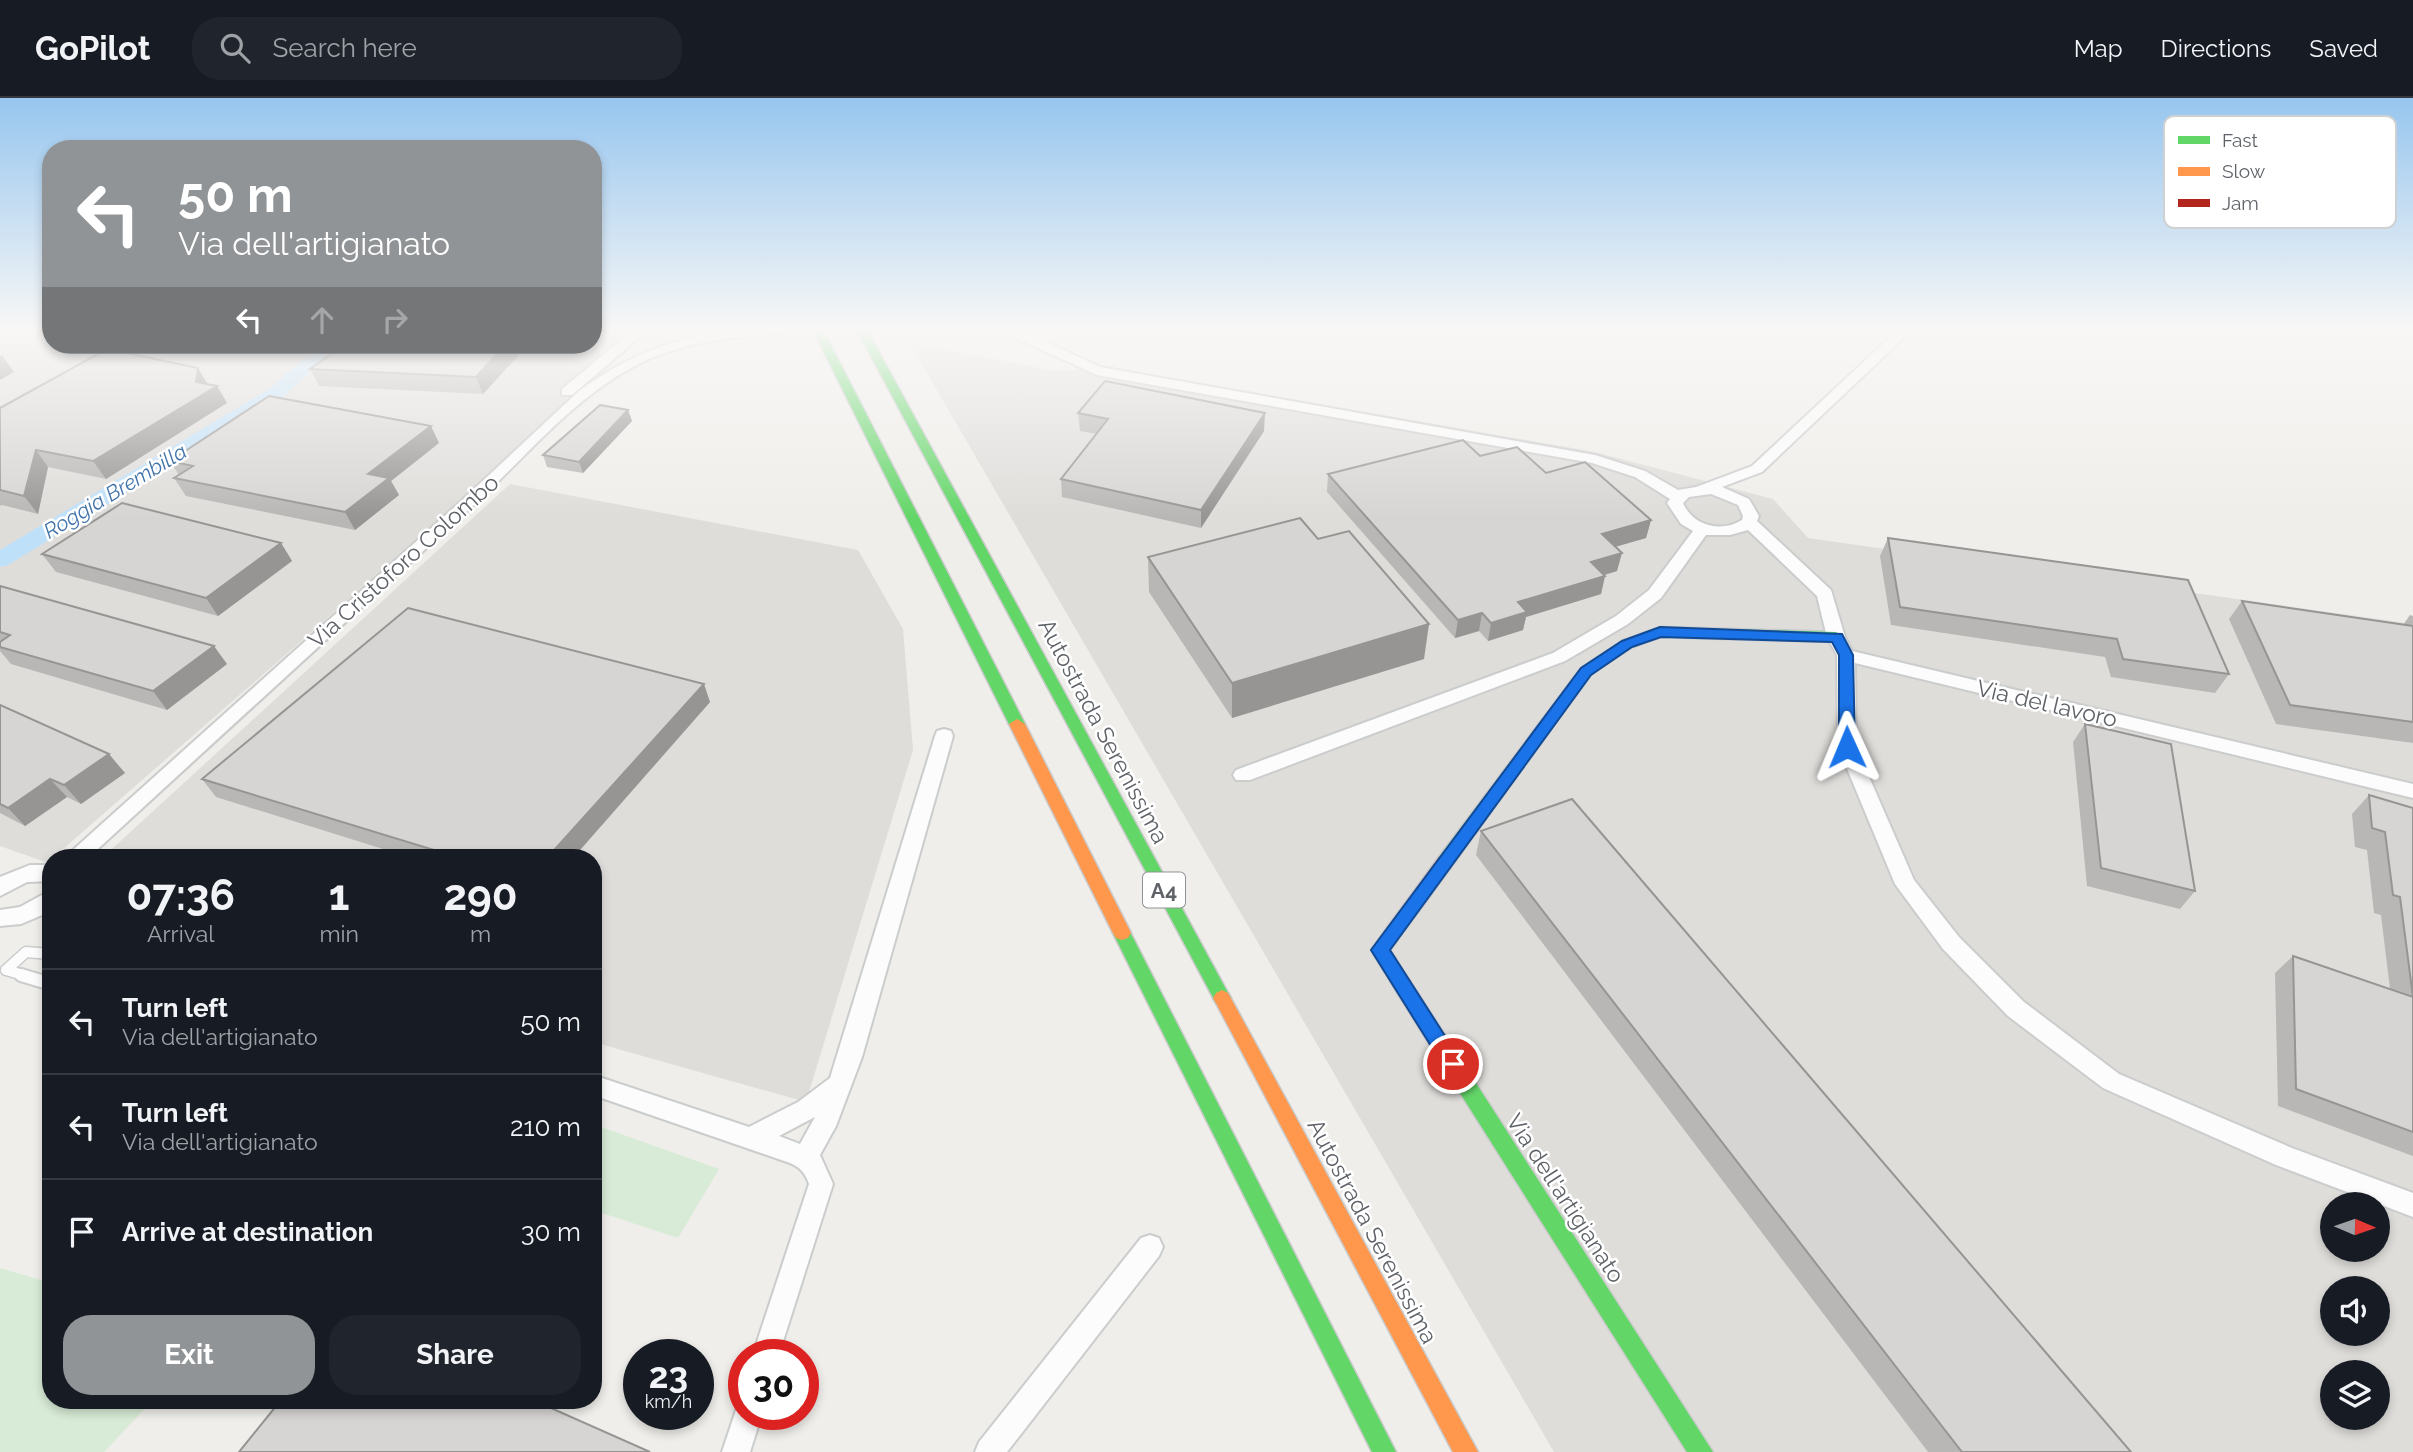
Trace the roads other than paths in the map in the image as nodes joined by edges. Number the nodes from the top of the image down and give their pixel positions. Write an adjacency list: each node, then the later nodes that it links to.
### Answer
1 (568, 391): 7 (street)
2 (586, 391): 7 (street, Via Cristoforo Colombo)
3 (849, 391): 33 (main road, A4)
4 (895, 391): 34 (main road, Autostrada Serenissima / A4)
5 (1213, 391): 9 (street)
6 (1840, 391): 8 (street)
7 (487, 486): 16 (street, Via Cristoforo Colombo)
8 (1702, 489): 9 (street); 10 (street)
9 (1678, 497): 11 (street)
10 (1749, 522): 11 (street); 12 (street)
11 (1703, 528): 14 (street)
12 (1841, 646): 15 (street, Via del lavoro); 27 (street); 35 (main road, Via dell'artigianato)
13 (944, 736): 23 (street)
14 (1243, 775)
15 (2413, 791)
16 (84, 849)
17 (42, 871): 18 (street)
18 (1, 885)
19 (42, 906): 20 (street)
20 (0, 918)
21 (42, 953): 22 (lane)
22 (42, 981)
23 (840, 1083): 25 (street); 26 (street)
24 (602, 1088): 25 (street)
25 (750, 1138): 26 (street)
26 (806, 1157): 29 (street)
27 (2413, 1205)
28 (1150, 1247): 32 (street)
29 (771, 1339)
30 (743, 1430): 31 (street)
31 (736, 1452)
32 (989, 1452)
33 (1384, 1452)
34 (1466, 1452)
35 (1701, 1452)

